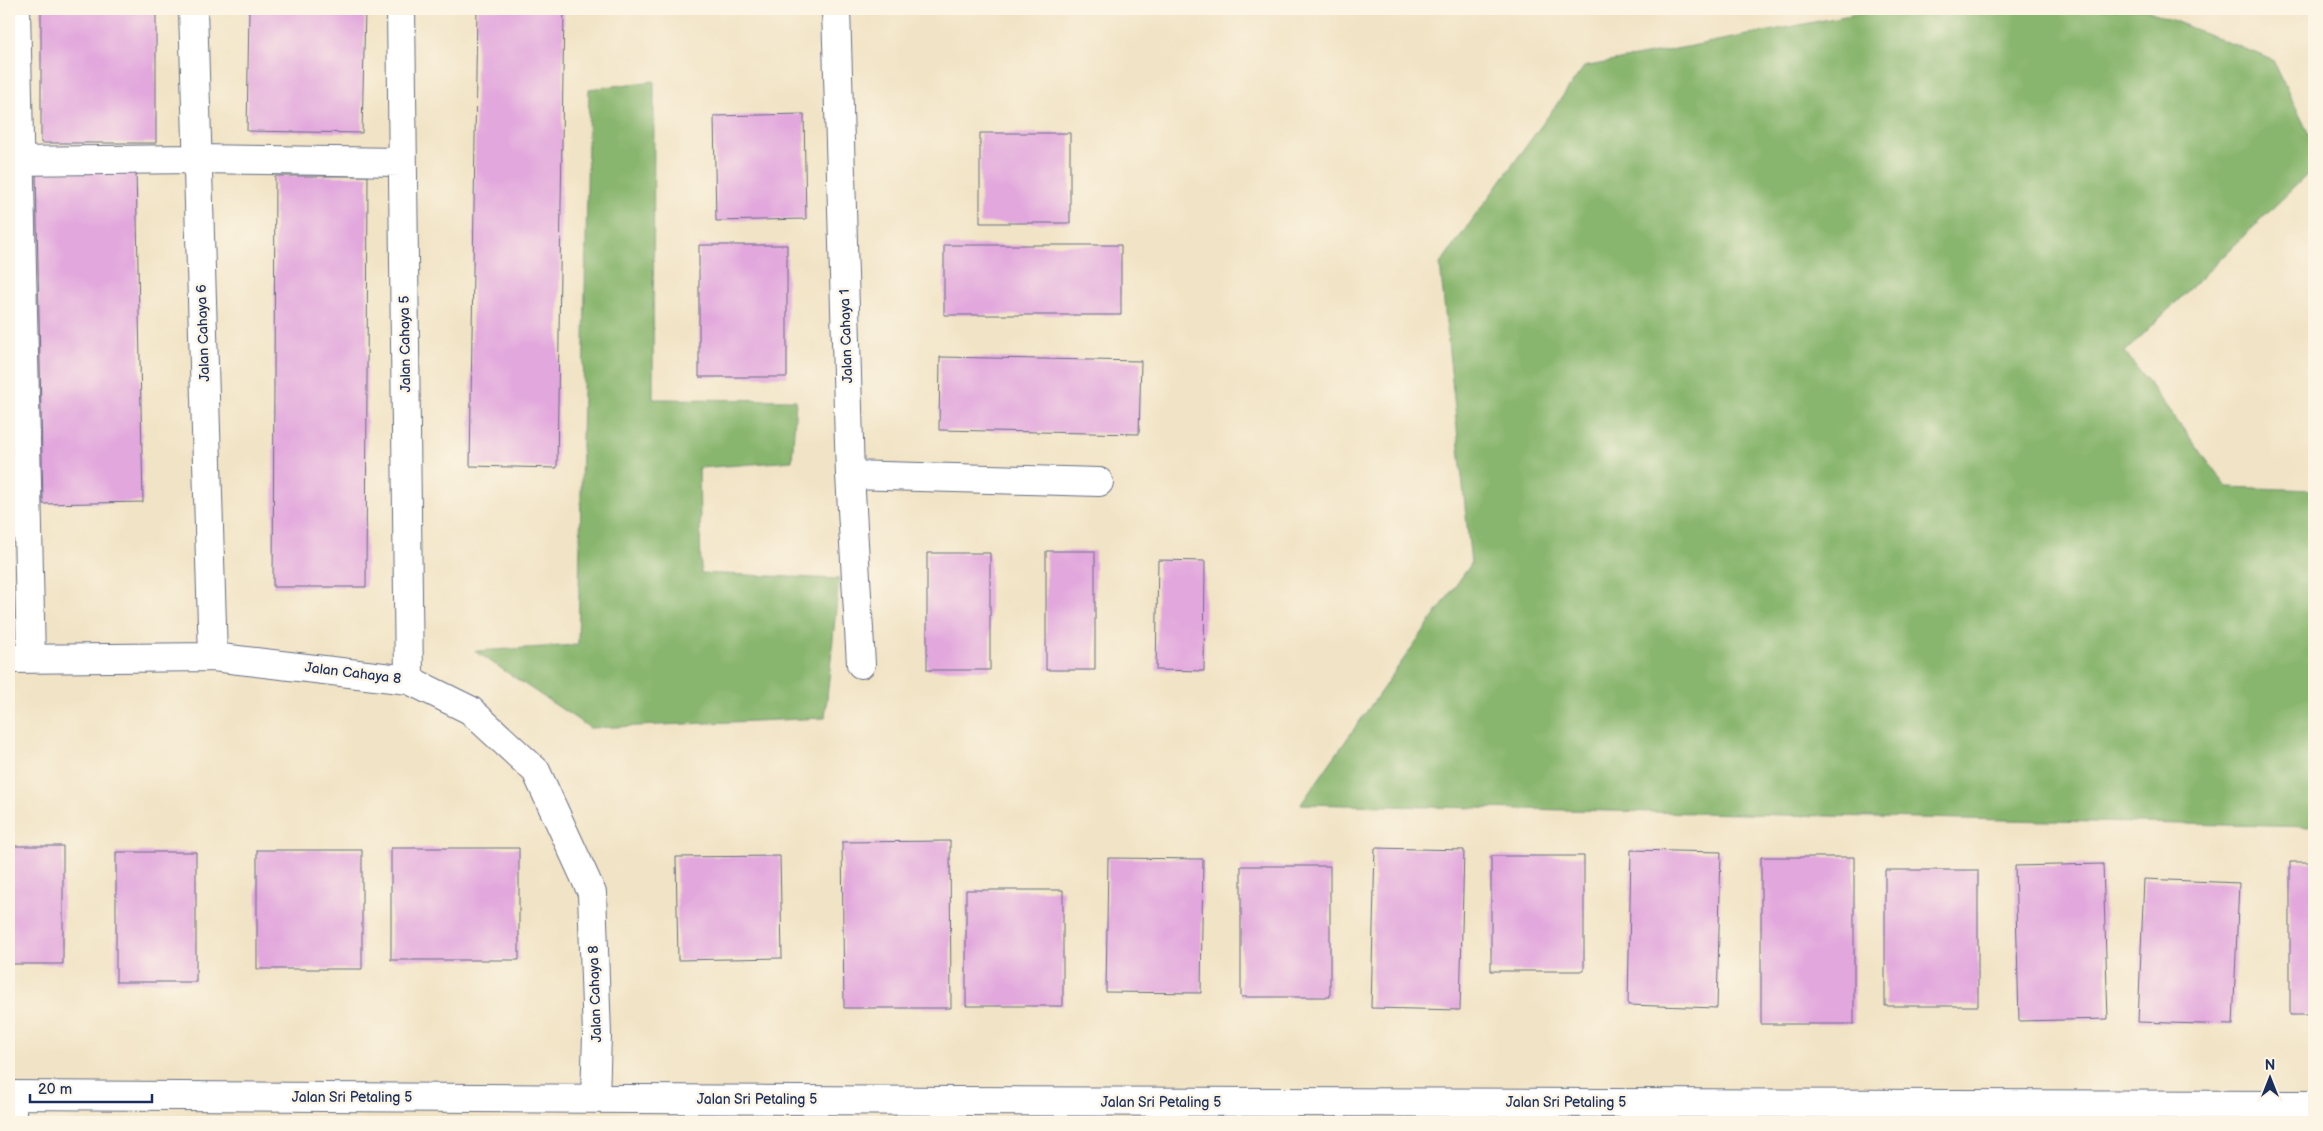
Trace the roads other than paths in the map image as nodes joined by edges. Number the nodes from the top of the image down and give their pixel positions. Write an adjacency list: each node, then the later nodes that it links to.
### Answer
1 (16, 9): 6 (street)
2 (193, 9): 5 (street, Jalan Cahaya 6)
3 (401, 9): 7 (street, Jalan Cahaya 5)
4 (836, 9): 8 (street, Jalan Cahaya 1)
5 (198, 159): 6 (street); 7 (street); 10 (street, Jalan Cahaya 6)
6 (14, 161): 11 (street)
7 (402, 162): 13 (street, Jalan Cahaya 5)
8 (850, 476): 9 (street); 12 (street, Jalan Cahaya 1)
9 (1099, 482)
10 (213, 657): 11 (street, Jalan Cahaya 8); 13 (street, Jalan Cahaya 8)
11 (20, 659)
12 (861, 664)
13 (409, 680): 15 (street, Jalan Cahaya 8)
14 (10, 1095): 15 (street, Jalan Sri Petaling 5); 18 (street)
15 (596, 1099): 17 (street, Jalan Sri Petaling 5)
16 (2314, 1105): 17 (street, Jalan Sri Petaling 5)
17 (840, 1111)
18 (12, 1122)

